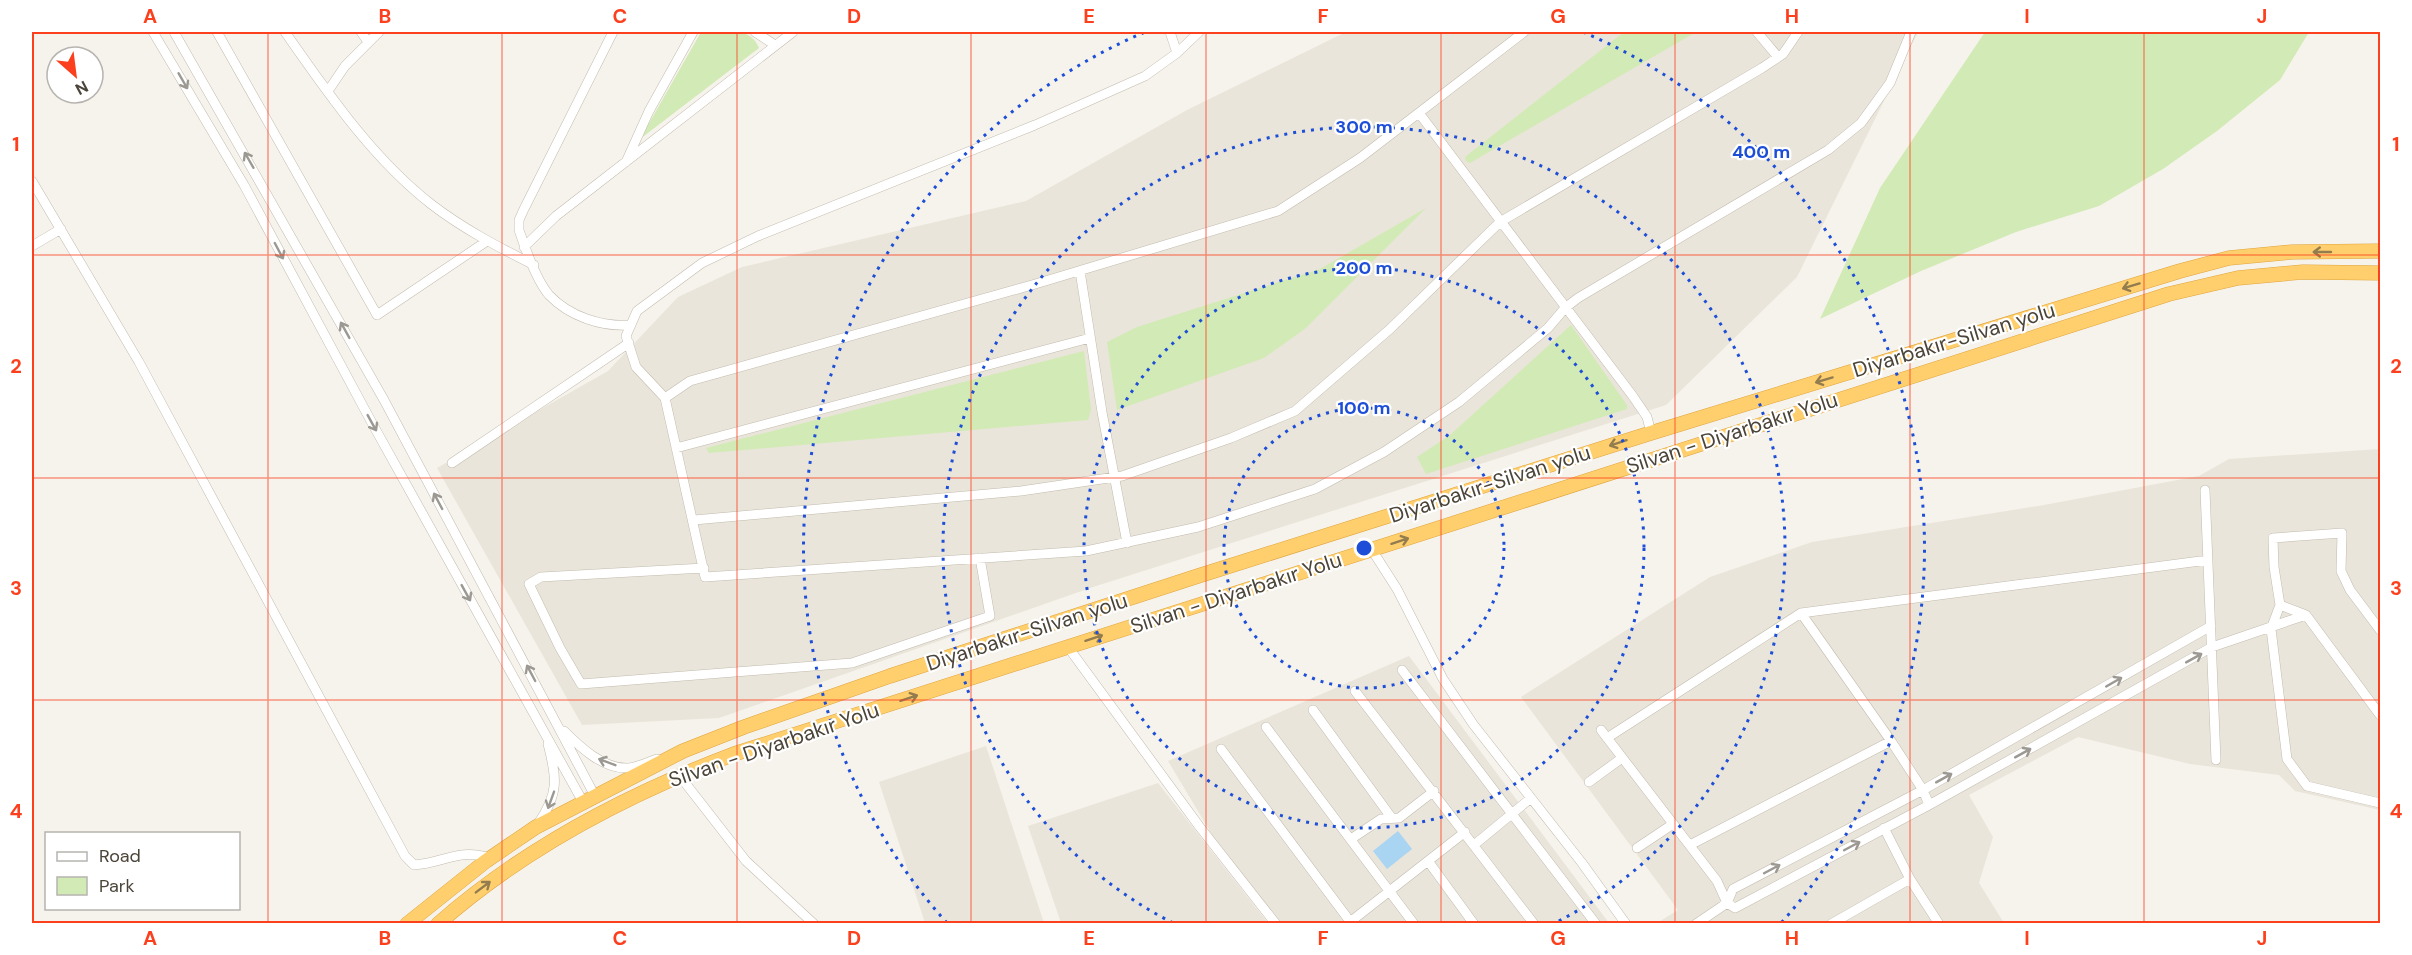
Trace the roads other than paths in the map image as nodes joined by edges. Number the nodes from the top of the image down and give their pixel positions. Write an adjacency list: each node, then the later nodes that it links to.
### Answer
1 (153, 32): 64 (street, one-way to 64)
2 (174, 32): 62 (street, one-way to 2)
3 (218, 32): 27 (street)
4 (285, 32): 21 (street)
5 (361, 32): 17 (street)
6 (379, 32): 17 (street)
7 (614, 32): 29 (street)
8 (693, 32): 23 (street)
9 (755, 32): 18 (street)
10 (793, 32): 18 (street)
11 (1170, 32): 19 (street)
12 (1198, 32): 19 (street)
13 (1524, 32): 22 (street)
14 (1756, 32): 20 (street)
15 (1798, 32): 20 (street)
16 (1911, 32): 34 (street)
17 (368, 42): 21 (street)
18 (775, 45): 23 (street)
19 (1177, 53): 35 (street)
20 (1778, 57): 25 (street)
21 (328, 91): 27 (street)
22 (1419, 113): 25 (street); 32 (street)
23 (625, 164): 29 (street)
24 (32, 181): 26 (street)
25 (1500, 222): 34 (street); 42 (street)
26 (61, 229): 28 (street); 88 (street)
27 (487, 241): 31 (street)
28 (32, 246)
29 (524, 247): 31 (street)
30 (2380, 251): 39 (highway, Diyarbakır-Silvan yolu, one-way to 39)
31 (534, 265): 35 (street)
32 (1080, 271): 36 (street); 38 (street)
33 (2380, 273): 46 (highway, Silvan - Diyarbakır Yolu, one-way to 33)
34 (1565, 308): 39 (street); 45 (street)
35 (631, 325): 37 (street)
36 (1090, 338): 40 (street); 42 (street)
37 (628, 343): 38 (street); 41 (street)
38 (665, 398): 40 (street)
39 (1651, 433): 67 (highway, Diyarbakır-Silvan yolu, one-way to 67)
40 (676, 448): 44 (street)
41 (452, 463)
42 (1114, 477): 44 (street); 45 (street)
43 (2205, 490): 48 (street)
44 (694, 520): 49 (street)
45 (1127, 543): 47 (street)
46 (1372, 550): 56 (highway, Silvan - Diyarbakır Yolu, one-way to 46); 74 (street)
47 (980, 558): 49 (street); 49 (street)
48 (2208, 560): 51 (street); 53 (street)
49 (704, 568)
50 (2280, 605): 52 (street); 54 (street); 55 (street)
51 (1801, 613): 65 (street); 68 (street)
52 (2306, 615): 54 (street); 61 (street)
53 (2211, 626): 57 (street); 72 (street, one-way to 53)
54 (2271, 629): 57 (street); 76 (street)
55 (2380, 630)
56 (1068, 647): 70 (highway, Silvan - Diyarbakır Yolu, one-way to 56); 97 (street)
57 (2212, 647): 69 (street); 77 (street, one-way to 57)
58 (1402, 670): 78 (street)
59 (1355, 691): 73 (street)
60 (1313, 710): 79 (street)
61 (2380, 715)
62 (558, 725): 67 (street, one-way to 62); 75 (street)
63 (1266, 727): 84 (street)
64 (544, 730): 75 (street); 81 (street, one-way to 81)
65 (1891, 741): 72 (street); 86 (street)
66 (1221, 749): 93 (street)
67 (683, 751): 75 (highway, Diyarbakır-Silvan yolu)
68 (1622, 758): 71 (street); 80 (street)
69 (2216, 760)
70 (679, 775): 95 (highway, Silvan - Diyarbakır Yolu, one-way to 70); 96 (street)
71 (1589, 782)
72 (1923, 790): 77 (street); 92 (street, one-way to 72)
73 (1434, 791): 79 (street); 83 (street)
74 (1531, 798): 78 (street); 102 (street)
75 (589, 799): 81 (highway, Diyarbakır-Silvan yolu)
76 (2380, 803)
77 (1929, 805): 82 (street)
78 (1514, 814): 85 (street); 101 (street)
79 (1391, 817): 84 (street)
80 (1673, 824): 86 (street); 87 (street)
81 (536, 827): 88 (highway, Diyarbakır-Silvan yolu)
82 (1884, 828): 90 (street); 92 (street, one-way to 82)
83 (1465, 832): 85 (street); 89 (street)
84 (1351, 839): 91 (street)
85 (1474, 845): 100 (street)
86 (1690, 845): 92 (street)
87 (1637, 848)
88 (490, 858): 94 (highway, Diyarbakır-Silvan yolu)
89 (1428, 861): 91 (street); 99 (street)
90 (1910, 879): 104 (street); 105 (street)
91 (1389, 892): 93 (street); 98 (street)
92 (1727, 903): 103 (street)
93 (1351, 923)
94 (407, 924)
95 (438, 924)
96 (814, 924)
97 (1275, 924)
98 (1414, 924)
99 (1474, 924)
100 (1534, 924)
101 (1596, 924)
102 (1626, 924)
103 (1696, 924)
104 (1831, 924)
105 (1939, 924)

